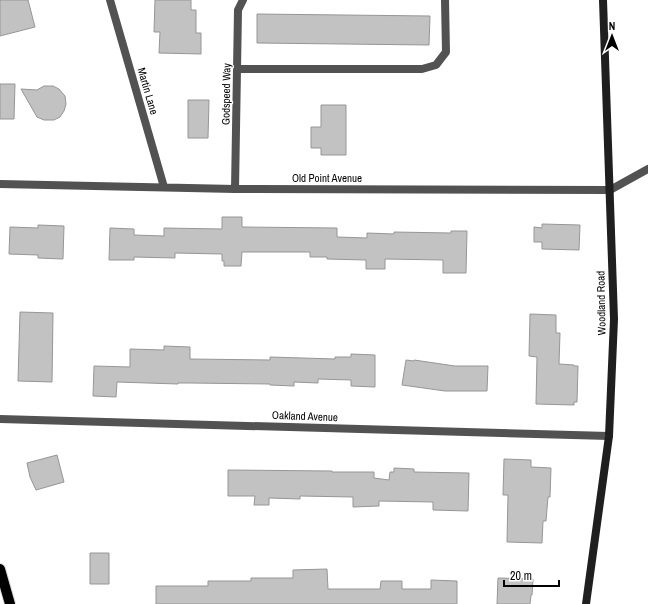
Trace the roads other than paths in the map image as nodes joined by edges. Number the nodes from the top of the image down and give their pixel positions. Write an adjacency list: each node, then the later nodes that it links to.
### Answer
1 (110, 0): 8 (street, Martin Lane)
2 (243, 0): 5 (street, Godspeed Way)
3 (445, 0): 5 (street)
4 (603, 0): 10 (main road, Woodland Road)
5 (237, 68): 9 (street, Godspeed Way)
6 (648, 169): 10 (street, Old Point Avenue)
7 (0, 184): 8 (street, Old Point Avenue)
8 (164, 187): 9 (street, Old Point Avenue)
9 (234, 189): 10 (street, Old Point Avenue)
10 (610, 190): 12 (main road, Woodland Road)
11 (0, 419): 12 (street, Oakland Avenue)
12 (609, 436): 15 (main road, Woodland Road)
13 (0, 569): 14 (main road)
14 (10, 604)
15 (586, 604)

